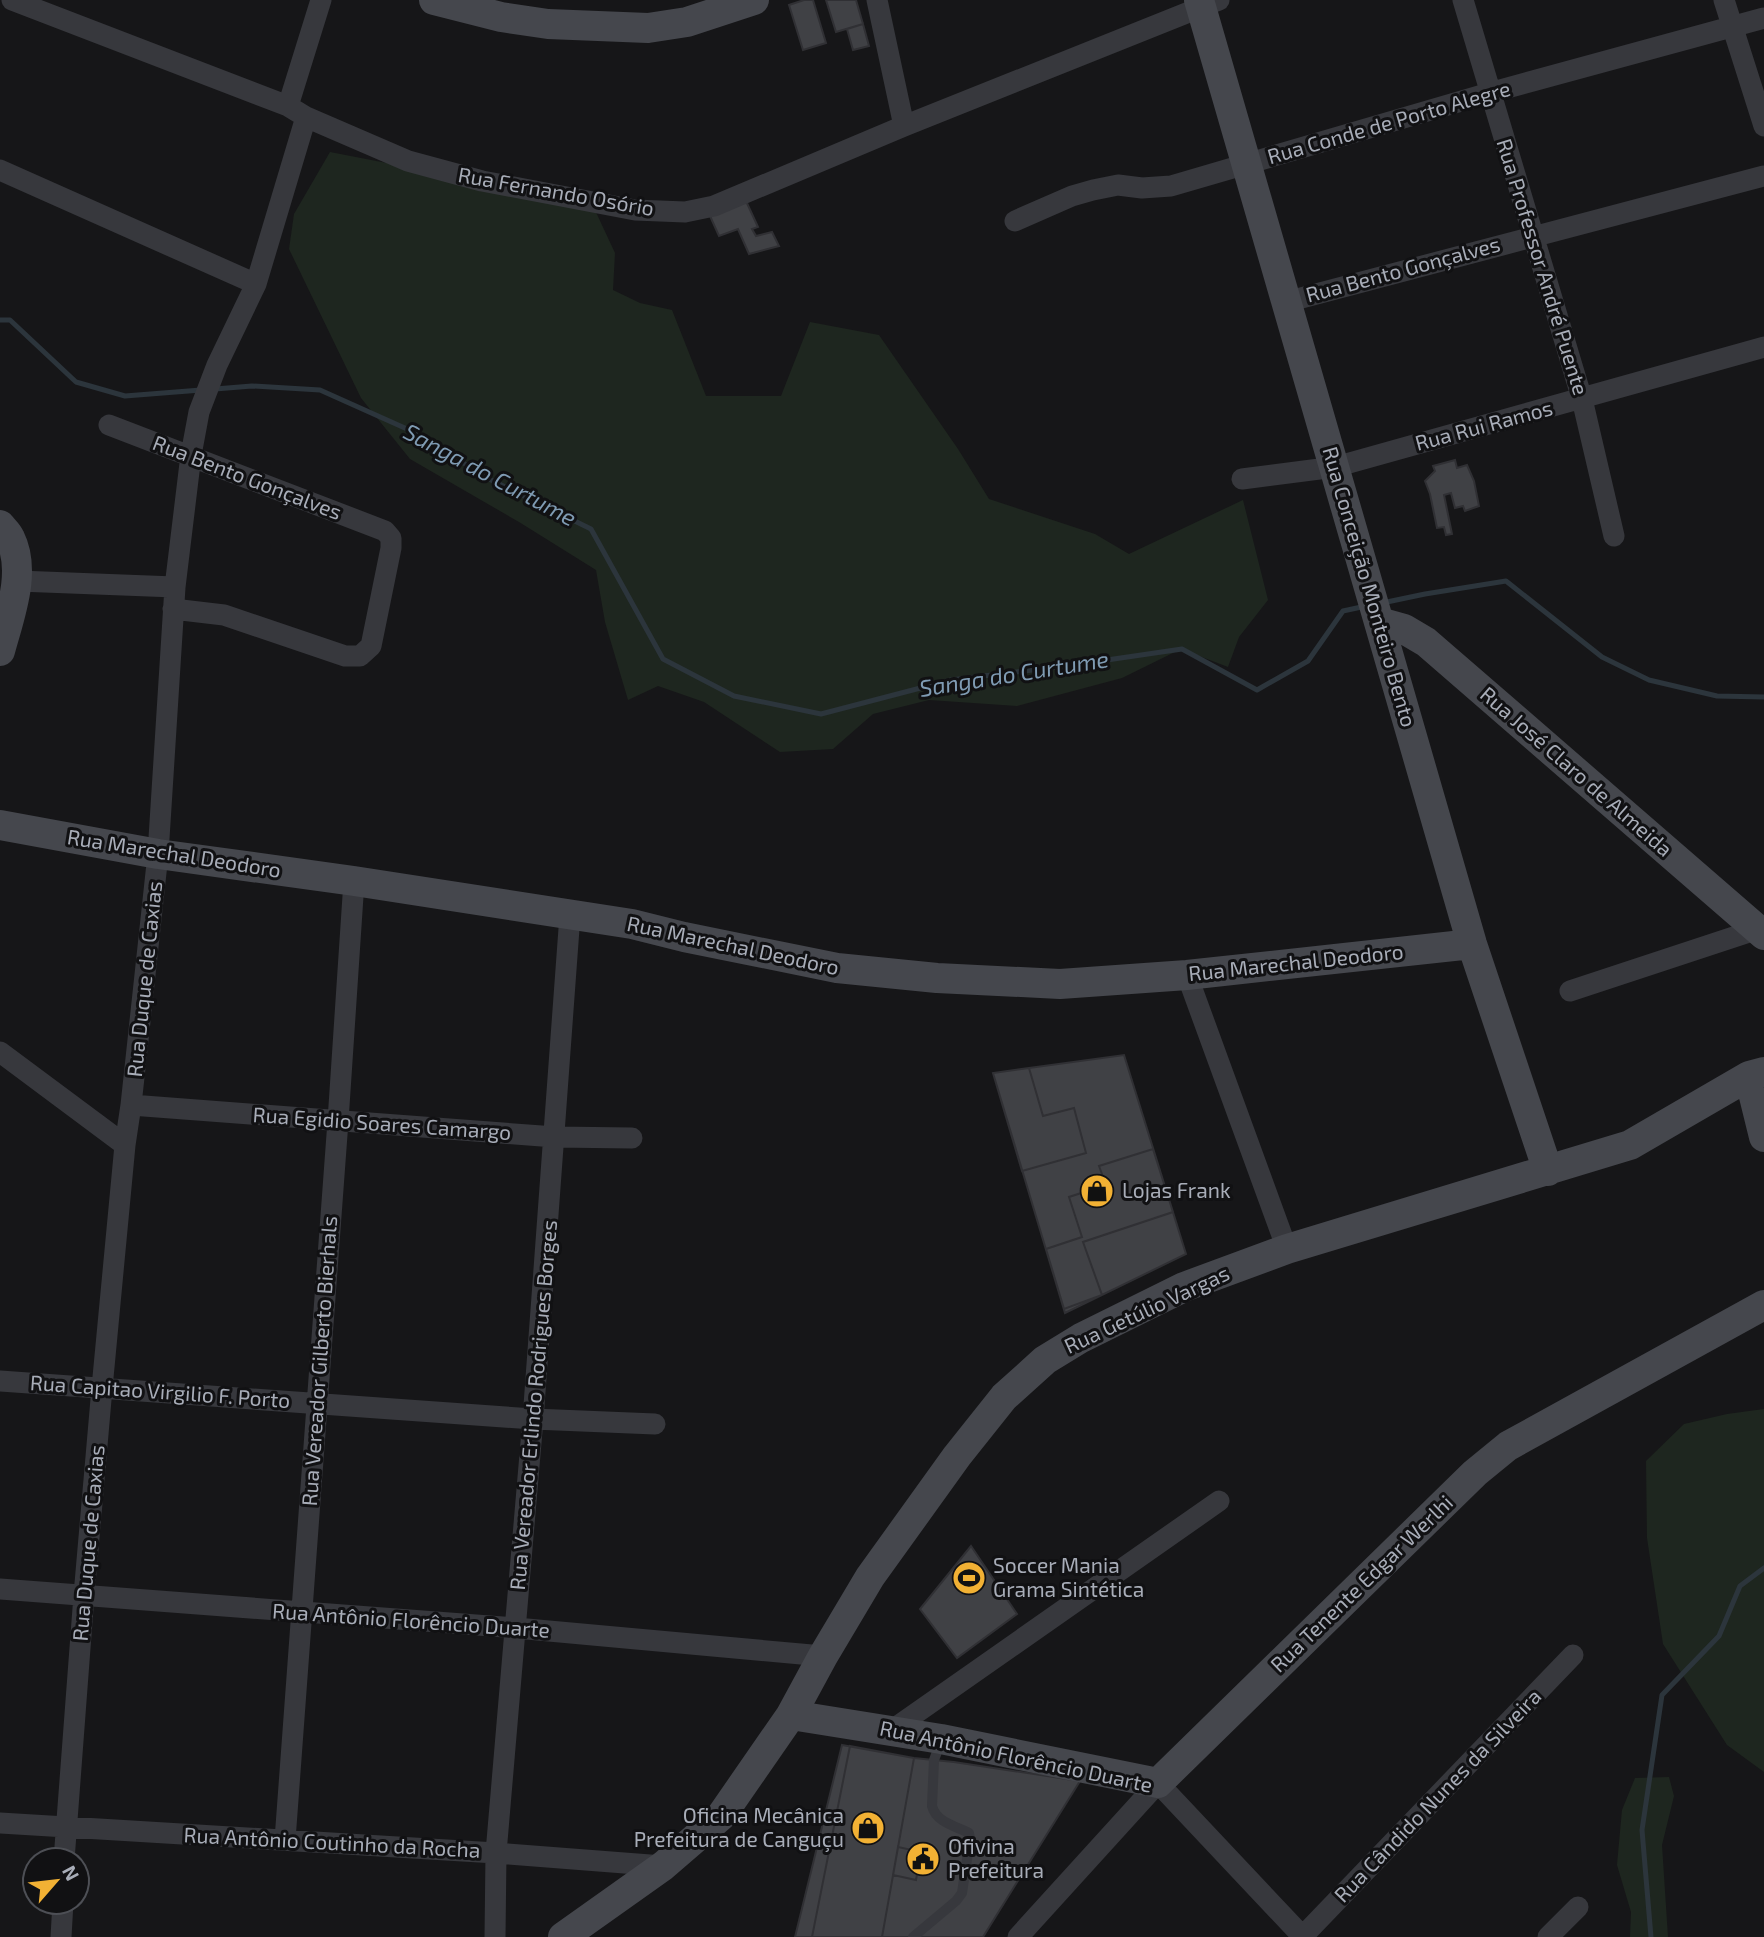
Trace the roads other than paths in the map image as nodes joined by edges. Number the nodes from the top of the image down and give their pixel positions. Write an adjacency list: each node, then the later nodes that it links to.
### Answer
1 (12, 0): 12 (street, Rua Fernando Osório)
2 (321, 0): 12 (street, Rua Duque de Caxias)
3 (434, 0): 4 (street)
4 (754, 0)
5 (877, 0): 13 (street)
6 (1463, 0): 11 (street, Rua Professor André Puente)
7 (1724, 0): 10 (street)
8 (1206, 2): 13 (street, Rua Fernando Osório); 15 (street, Rua Conceição Monteiro Bento)
9 (1764, 18): 10 (street, Rua Conde de Porto Alegre)
10 (1732, 27): 11 (street, Rua Conde de Porto Alegre); 14 (street)
11 (1489, 93): 15 (street, Rua Conde de Porto Alegre); 19 (street, Rua Professor André Puente)
12 (297, 112): 13 (street, Rua Fernando Osório); 20 (street, Rua Duque de Caxias)
13 (904, 126)
14 (1764, 126)
15 (1246, 164): 18 (street, Rua Conde de Porto Alegre); 21 (street, Rua Conceição Monteiro Bento)
16 (0, 170): 20 (street)
17 (1764, 176): 19 (street, Rua Bento Gonçalves)
18 (1015, 221)
19 (1533, 235): 21 (street, Rua Bento Gonçalves); 23 (street, Rua Professor André Puente)
20 (256, 284): 25 (street, Rua Duque de Caxias)
21 (1286, 302): 26 (street, Rua Conceição Monteiro Bento)
22 (1764, 347): 23 (street, Rua Rui Ramos)
23 (1582, 399): 26 (street, Rua Rui Ramos); 29 (street, Rua Professor André Puente)
24 (109, 425): 25 (street, Rua Bento Gonçalves)
25 (191, 455): 31 (street, Rua Duque de Caxias); 32 (street, Rua Bento Gonçalves)
26 (1335, 467): 27 (street, Rua Rui Ramos); 33 (street, Rua Conceição Monteiro Bento)
27 (1242, 479)
28 (0, 525): 30 (street)
29 (1614, 536)
30 (18, 581): 31 (street); 34 (street)
31 (175, 587): 32 (street, Rua Duque de Caxias)
32 (173, 609): 36 (street, Rua Duque de Caxias)
33 (1378, 619): 39 (street, Rua José Claro de Almeida); 40 (street, Rua Conceição Monteiro Bento)
34 (0, 651)
35 (0, 825): 36 (street, Rua Marechal Deodoro)
36 (158, 854): 37 (street, Rua Marechal Deodoro); 45 (street, Rua Duque de Caxias)
37 (354, 881): 38 (street, Rua Marechal Deodoro); 46 (street, Rua Vereador Gilberto Bierhals)
38 (570, 915): 41 (street, Rua Marechal Deodoro); 47 (street, Rua Vereador Erlindo Rodrigues Borges)
39 (1761, 932): 42 (street)
40 (1472, 944): 41 (street, Rua Marechal Deodoro); 51 (street, Rua Conceição Monteiro Bento)
41 (1187, 975): 52 (street)
42 (1570, 991)
43 (0, 1052): 50 (street)
44 (1756, 1074): 49 (street); 51 (street, Rua Getúlio Vargas)
45 (131, 1105): 46 (street, Rua Egidio Soares Camargo); 50 (street, Rua Duque de Caxias)
46 (338, 1121): 47 (street, Rua Egidio Soares Camargo); 56 (street, Rua Vereador Gilberto Bierhals)
47 (555, 1137): 48 (street, Rua Egidio Soares Camargo); 57 (street, Rua Vereador Erlindo Rodrigues Borges)
48 (632, 1138)
49 (1764, 1138)
50 (125, 1146): 55 (street, Rua Duque de Caxias)
51 (1548, 1171): 52 (street, Rua Getúlio Vargas)
52 (1287, 1249): 65 (street, Rua Getúlio Vargas)
53 (1764, 1305): 69 (street, Rua Tenente Edgar Werlhi)
54 (0, 1381): 55 (street, Rua Capitao Virgilio F. Porto)
55 (102, 1388): 56 (street, Rua Capitao Virgilio F. Porto); 61 (street, Rua Duque de Caxias)
56 (316, 1404): 57 (street, Rua Capitao Virgilio F. Porto); 62 (street, Rua Vereador Gilberto Bierhals)
57 (533, 1419): 58 (street, Rua Capitao Virgilio F. Porto); 63 (street, Rua Vereador Erlindo Rodrigues Borges)
58 (654, 1423)
59 (1219, 1501): 67 (street)
60 (0, 1589): 61 (street, Rua Antônio Florêncio Duarte)
61 (84, 1595): 62 (street, Rua Antônio Florêncio Duarte); 71 (street, Rua Duque de Caxias)
62 (302, 1612): 63 (street, Rua Antônio Florêncio Duarte); 72 (street, Rua Vereador Gilberto Bierhals)
63 (516, 1628): 65 (street, Rua Antônio Florêncio Duarte); 74 (street, Rua Vereador Erlindo Rodrigues Borges)
64 (1573, 1655): 83 (street, Rua Cândido Nunes da Silveira)
65 (823, 1656): 66 (street, Rua Getúlio Vargas)
66 (791, 1715): 67 (street, Rua Antônio Florêncio Duarte); 75 (street, Rua Getúlio Vargas)
67 (892, 1730): 68 (street, Rua Antônio Florêncio Duarte)
68 (942, 1739): 69 (street, Rua Antônio Florêncio Duarte); 81 (lane)
69 (1158, 1783): 82 (street, Rua Tenente Edgar Werlhi); 83 (street, Rua Antônio Florêncio Duarte)
70 (0, 1823): 71 (street, Rua Antônio Coutinho da Rocha)
71 (65, 1826): 72 (street, Rua Antônio Coutinho da Rocha); 73 (street, Rua Duque de Caxias)
72 (285, 1840): 74 (street, Rua Antônio Coutinho da Rocha)
73 (64, 1846)
74 (496, 1853): 75 (street, Rua Antônio Coutinho da Rocha); 80 (street, Rua Vereador Erlindo Rodrigues Borges)
75 (663, 1866): 78 (street, Rua Getúlio Vargas)
76 (1578, 1907): 84 (street)
77 (62, 1916): 79 (street)
78 (567, 1936)
79 (61, 1937)
80 (495, 1937)
81 (914, 1937)
82 (1018, 1937)
83 (1302, 1937)
84 (1548, 1937)

